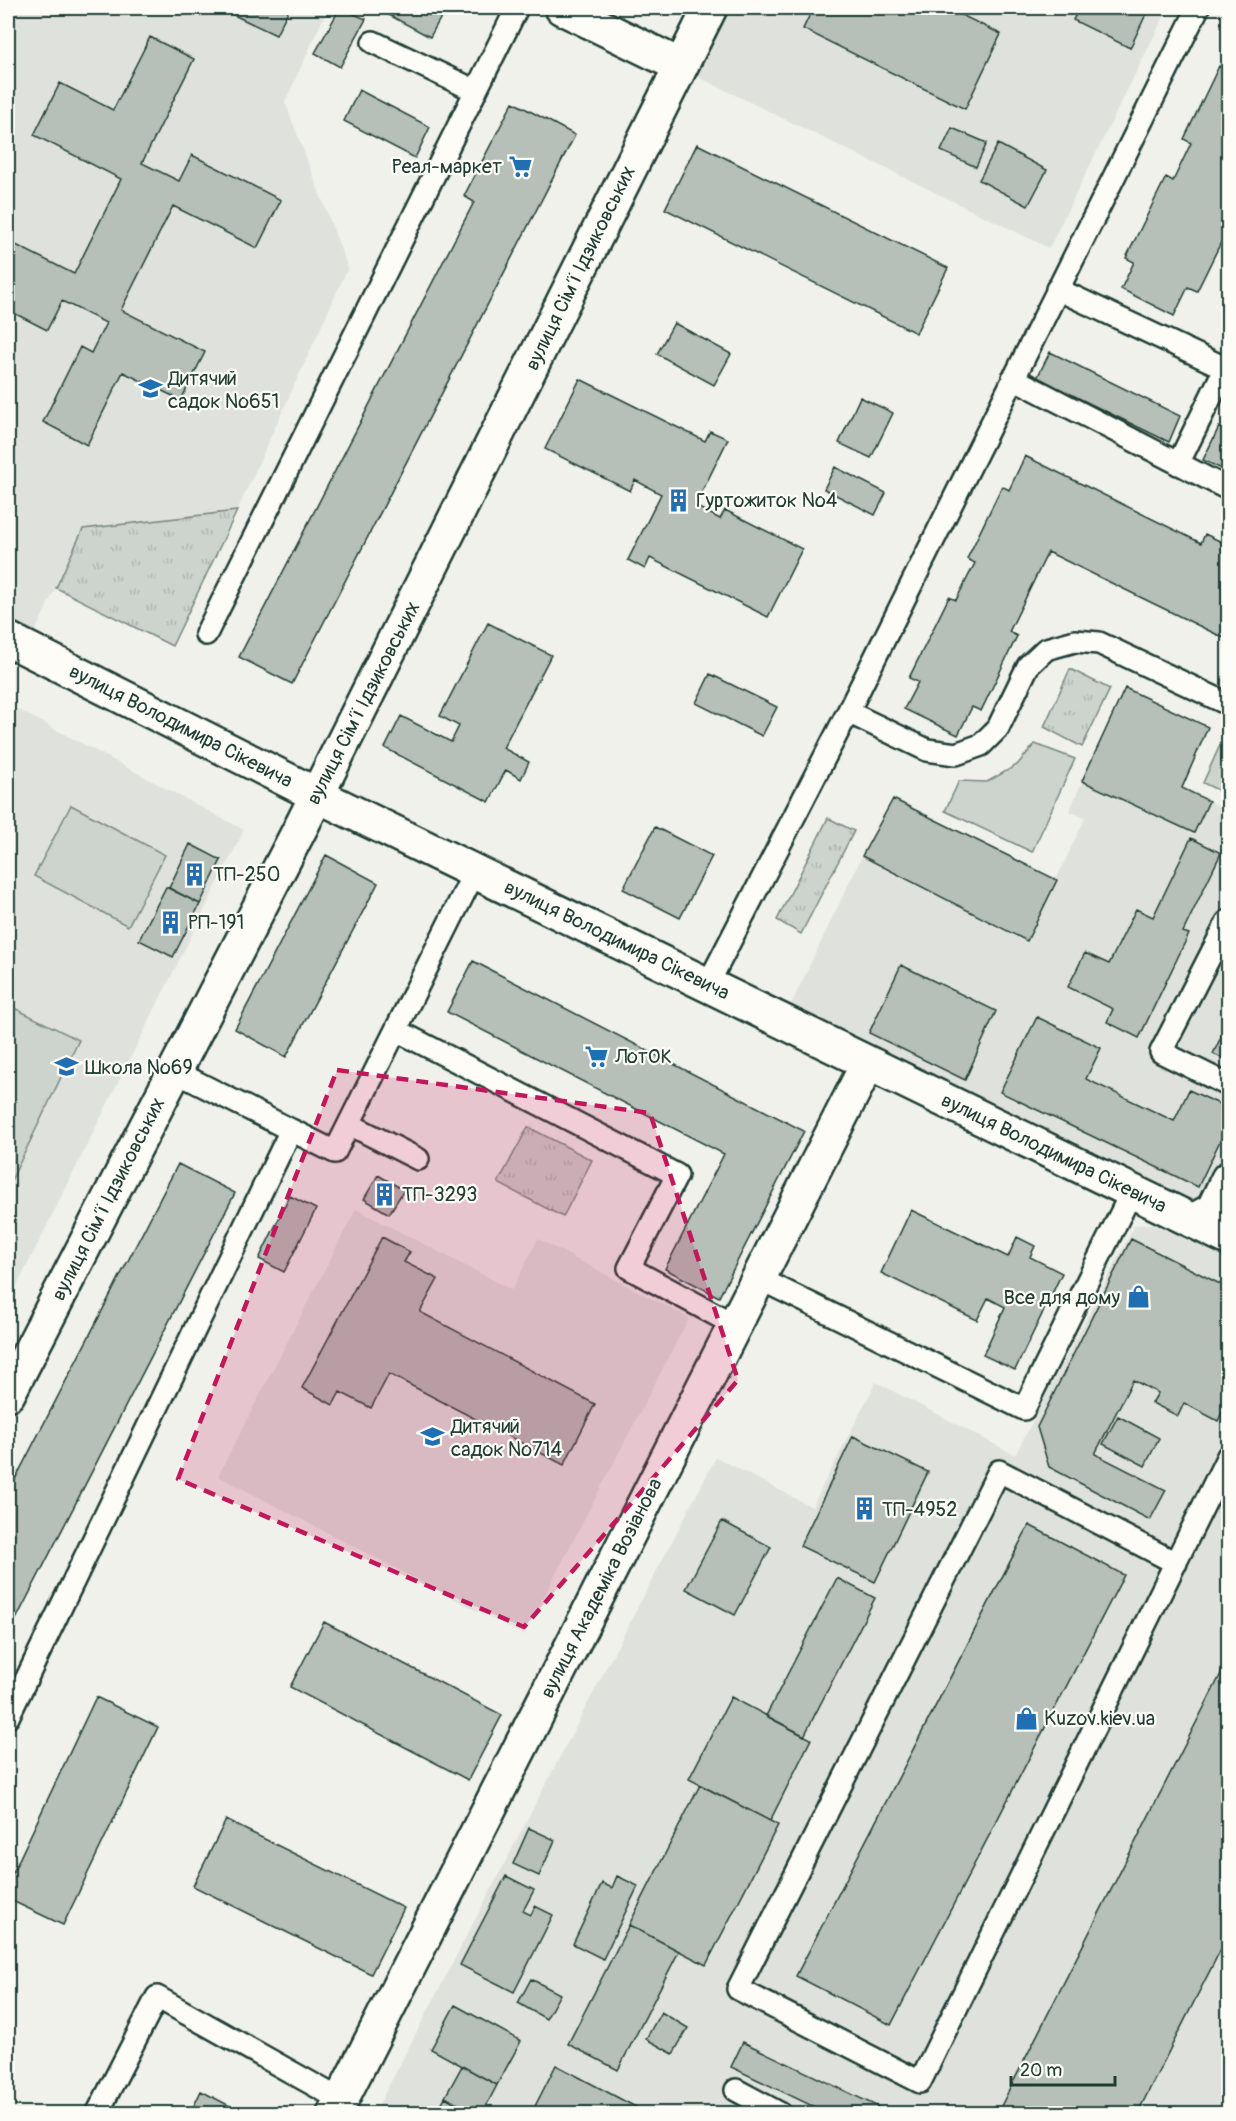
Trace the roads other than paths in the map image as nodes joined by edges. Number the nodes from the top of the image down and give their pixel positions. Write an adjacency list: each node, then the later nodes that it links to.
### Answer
1 (517, 8): 7 (lane)
2 (562, 8): 6 (street)
3 (710, 8): 6 (street, вулиця Сімʼї Ідзиковських)
4 (1198, 8): 8 (lane)
5 (373, 42): 7 (lane)
6 (681, 66): 17 (street, вулиця Сімʼї Ідзиковських)
7 (476, 91): 13 (lane)
8 (1057, 289): 9 (lane); 10 (lane)
9 (1227, 365): 11 (lane)
10 (1013, 378): 11 (lane); 16 (lane)
11 (1178, 464): 12 (lane)
12 (1228, 489)
13 (206, 634)
14 (8, 639): 17 (street, вулиця Володимира Сікевича)
15 (1228, 704): 16 (lane)
16 (848, 712): 20 (lane)
17 (317, 795): 18 (street, вулиця Володимира Сікевича); 23 (street, вулиця Сімʼї Ідзиковських)
18 (475, 871): 20 (street, вулиця Володимира Сікевича); 21 (lane)
19 (1228, 921): 24 (lane)
20 (708, 984): 22 (street, вулиця Володимира Сікевича)
21 (396, 1030): 25 (lane); 33 (lane)
22 (868, 1063): 29 (street, вулиця Володимира Сікевича); 32 (street, вулиця Академіка Возіанова)
23 (174, 1071): 26 (lane); 34 (street, вулиця Сімʼї Ідзиковських)
24 (1228, 1085)
25 (349, 1124): 26 (lane); 27 (lane)
26 (291, 1130): 37 (lane)
27 (418, 1160)
28 (1228, 1179): 30 (street)
29 (1132, 1191): 30 (street, вулиця Володимира Сікевича); 32 (lane)
30 (1193, 1221): 31 (street, вулиця Володимира Сікевича)
31 (1228, 1238)
32 (758, 1278): 33 (street, вулиця Академіка Возіанова)
33 (735, 1325): 39 (street, вулиця Академіка Возіанова)
34 (8, 1394)
35 (1228, 1456): 36 (lane)
36 (1176, 1563): 36 (lane)
37 (8, 1717)
38 (736, 2090): 41 (lane)
39 (338, 2107): 40 (lane)
40 (97, 2114)
41 (781, 2114)

